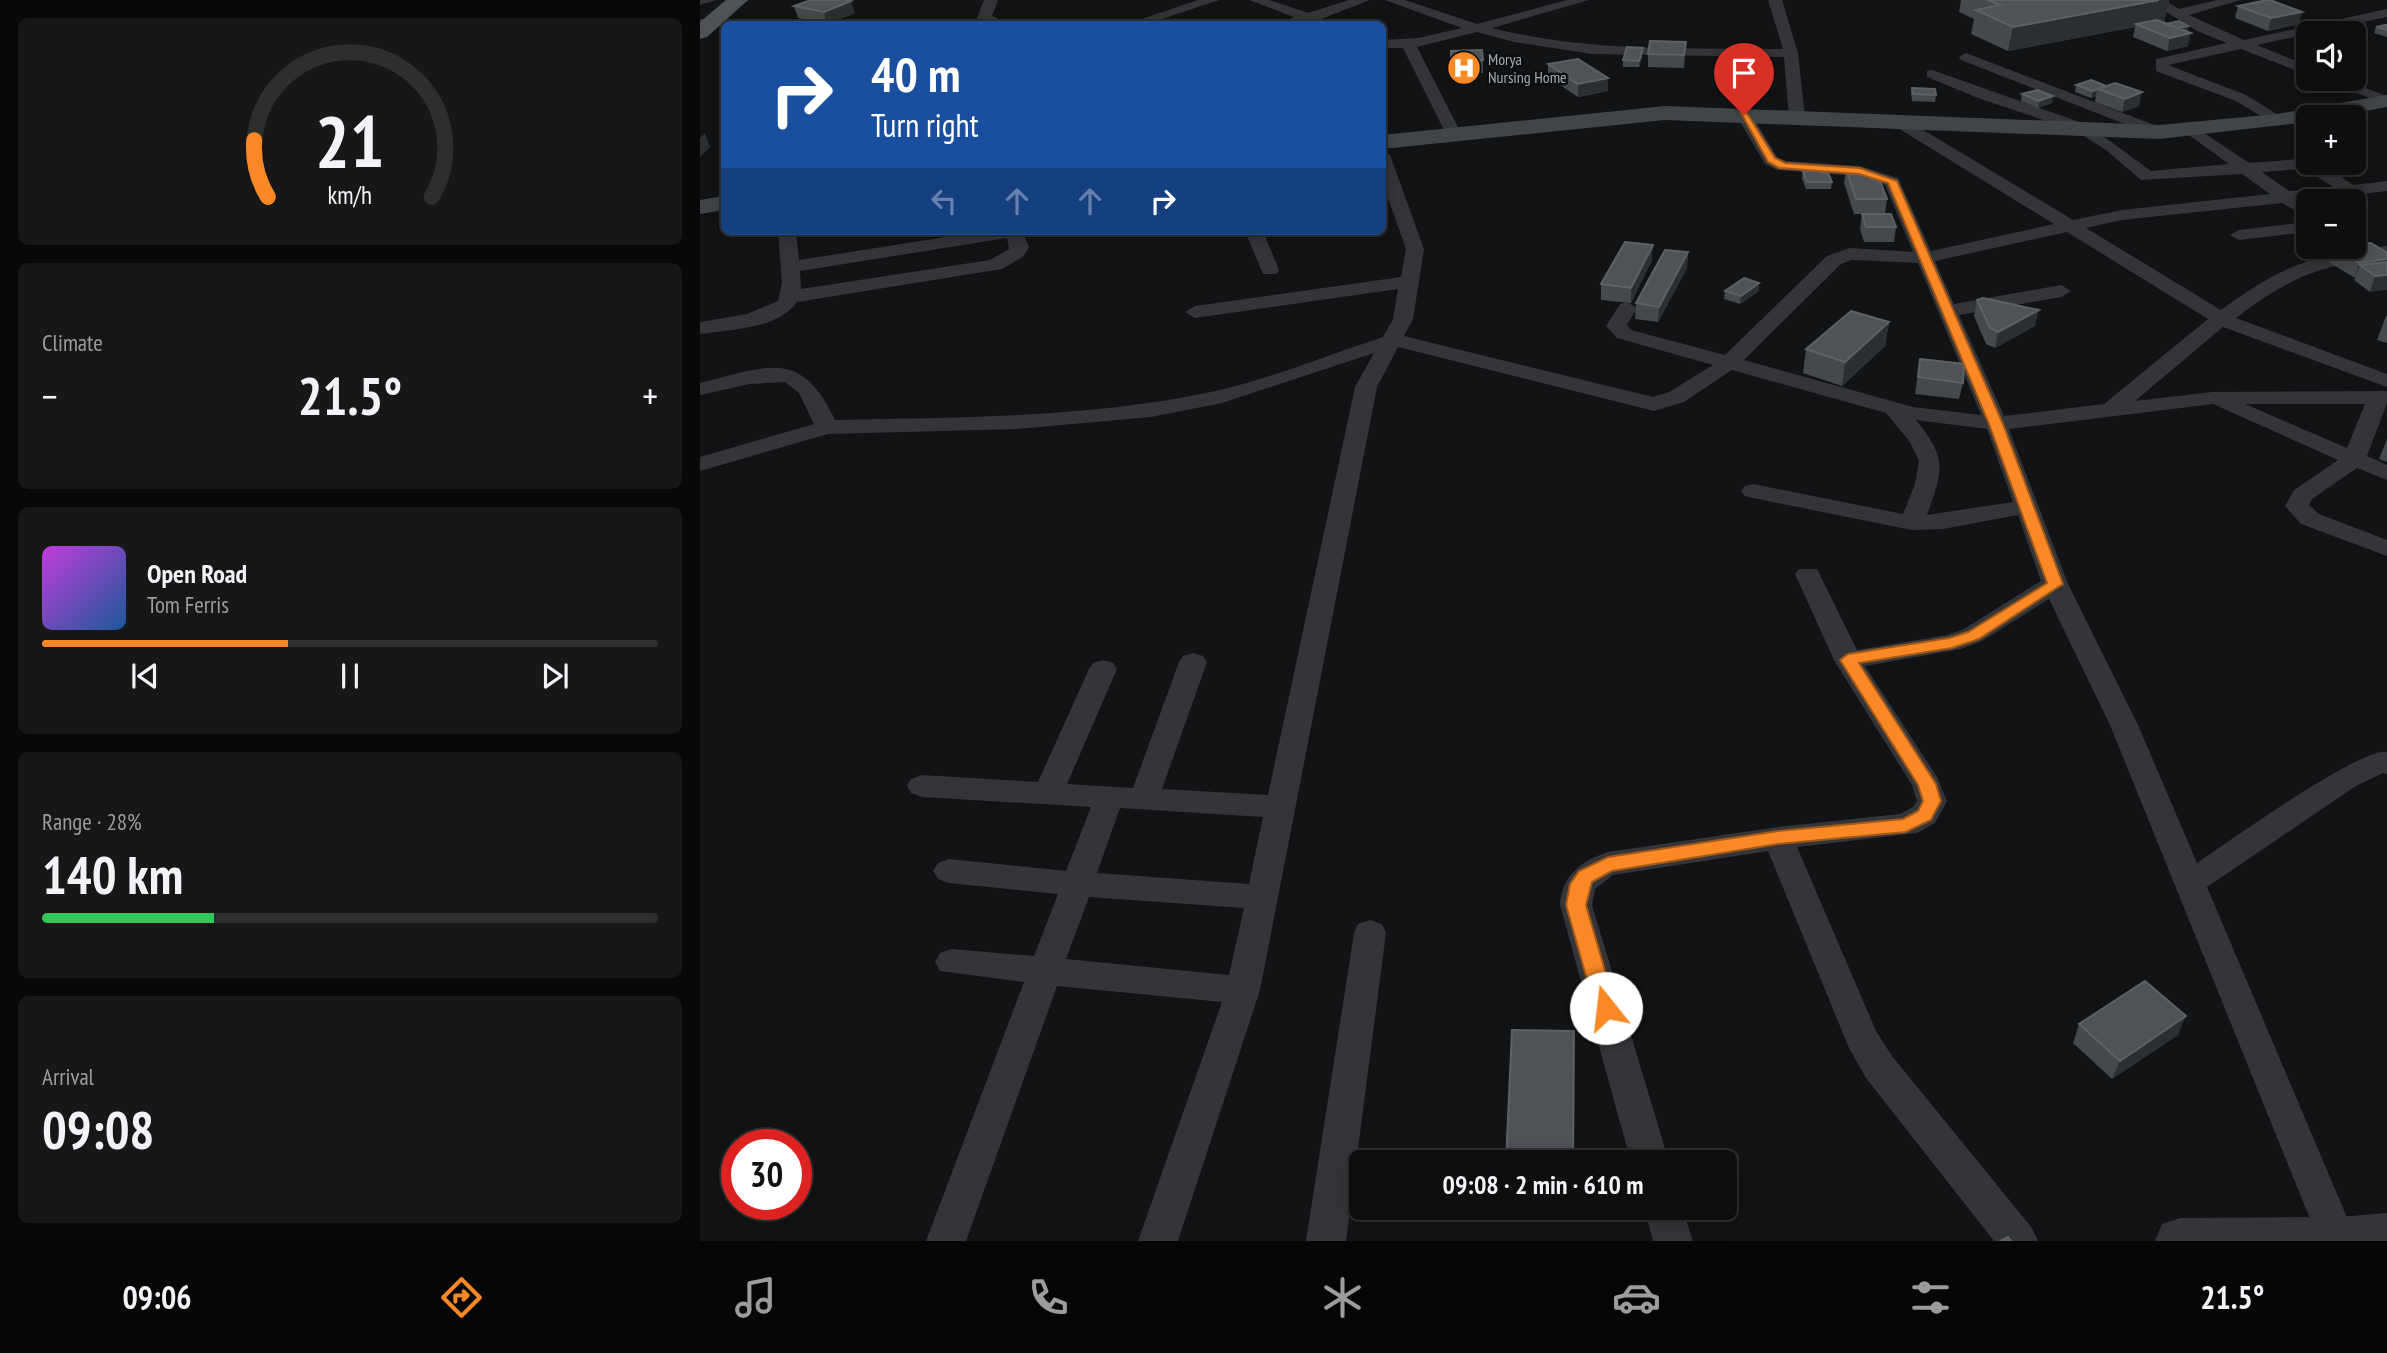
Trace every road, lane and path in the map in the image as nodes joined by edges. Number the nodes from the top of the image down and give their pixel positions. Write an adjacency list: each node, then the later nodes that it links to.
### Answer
1 (711, 0): 11 (street); 20 (main road)
2 (738, 0): 20 (main road)
3 (991, 0): 16 (street)
4 (1212, 0): 17 (street)
5 (1256, 0): 15 (street)
6 (1363, 0): 15 (street)
7 (1582, 0): 22 (street)
8 (1775, 0): 26 (street)
9 (2154, 0): 14 (street)
10 (2234, 0): 14 (street)
11 (700, 1)
12 (1403, 2): 22 (street)
13 (2387, 13): 24 (street)
14 (2176, 14): 24 (street)
15 (1309, 17): 18 (street); 19 (street)
16 (994, 21)
17 (1144, 21)
18 (1296, 21)
19 (1320, 21)
20 (703, 23): 21 (street)
21 (721, 23)
22 (1476, 28): 25 (street); 26 (street)
23 (1386, 44): 25 (street)
24 (2240, 44): 28 (street); 36 (street)
25 (1409, 45): 41 (street)
26 (1791, 53): 35 (street)
27 (1966, 57): 30 (street)
28 (2296, 66)
29 (1932, 74): 32 (street)
30 (2028, 81): 32 (street); 40 (street)
31 (2360, 91): 33 (street)
32 (1983, 95): 38 (street)
33 (2386, 101): 36 (main road)
34 (1744, 115): 35 (main road); 41 (main road); 63 (street)
35 (1797, 117): 37 (main road)
36 (2277, 121): 39 (main road)
37 (1899, 122): 38 (main road); 53 (street)
38 (2082, 128): 40 (main road); 44 (street)
39 (2192, 130): 40 (main road); 44 (street)
40 (2159, 132)
41 (1454, 135): 42 (main road)
42 (1386, 142)
43 (1386, 166): 68 (street)
44 (2245, 169): 46 (street); 49 (street)
45 (2385, 188): 47 (street)
46 (2348, 189)
47 (2366, 189)
48 (2296, 195): 49 (street)
49 (2284, 196): 51 (street); 53 (street)
50 (721, 204): 52 (main road)
51 (2296, 204)
52 (700, 207)
53 (2066, 225): 63 (street); 74 (street)
54 (2296, 228): 59 (street)
55 (787, 235): 65 (street)
56 (989, 235): 65 (street)
57 (1015, 235): 70 (street)
58 (1256, 235): 67 (street)
59 (2239, 235)
60 (2366, 250): 61 (street)
61 (2387, 252)
62 (2366, 254): 66 (street)
63 (1924, 258): 72 (street); 77 (street)
64 (2334, 259): 74 (street)
65 (789, 268): 70 (street)
66 (2387, 269)
67 (1270, 270)
68 (1409, 282): 73 (street); 76 (street)
69 (2061, 291): 72 (street)
70 (790, 297): 75 (street)
71 (1627, 308): 77 (street)
72 (1945, 310): 83 (street)
73 (1195, 312)
74 (2223, 320): 79 (street); 82 (street)
75 (700, 328)
76 (1394, 340): 77 (street); 84 (street); 102 (street)
77 (1729, 363): 81 (street)
78 (700, 389): 84 (street)
79 (2384, 392): 80 (street); 85 (street)
80 (2212, 398): 82 (street); 85 (street)
81 (1894, 408): 83 (street); 90 (street)
82 (2110, 410): 83 (street)
83 (1996, 424): 89 (street)
84 (827, 427): 86 (street)
85 (2354, 460): 87 (street); 91 (street)
86 (700, 464)
87 (2387, 473)
88 (1753, 491): 90 (street)
89 (2028, 506): 90 (street); 93 (street)
90 (1912, 523)
91 (2387, 549)
92 (1808, 574): 94 (street)
93 (2055, 584): 94 (street); 105 (street)
94 (1848, 660): 103 (street)
95 (1193, 662): 101 (street)
96 (1103, 669): 99 (street)
97 (2385, 758): 105 (street)
98 (922, 786): 99 (street)
99 (1047, 794): 100 (street)
100 (1109, 798): 101 (street); 106 (street)
101 (1143, 800): 102 (street)
102 (1280, 807): 107 (street)
103 (1778, 838): 112 (street); 121 (street)
104 (949, 871): 106 (street)
105 (2190, 883): 116 (street)
106 (1077, 884): 107 (street); 110 (street)
107 (1262, 897): 111 (street)
108 (1370, 933): 119 (street)
109 (952, 962): 110 (street)
110 (1045, 970): 111 (street); 117 (street)
111 (1243, 990): 118 (street)
112 (1647, 1150)
113 (1667, 1220): 120 (street)
114 (2387, 1236): 116 (street)
115 (2202, 1240): 116 (street)
116 (2338, 1240)
117 (946, 1241)
118 (1158, 1241)
119 (1326, 1241)
120 (1673, 1241)
121 (2018, 1241)

